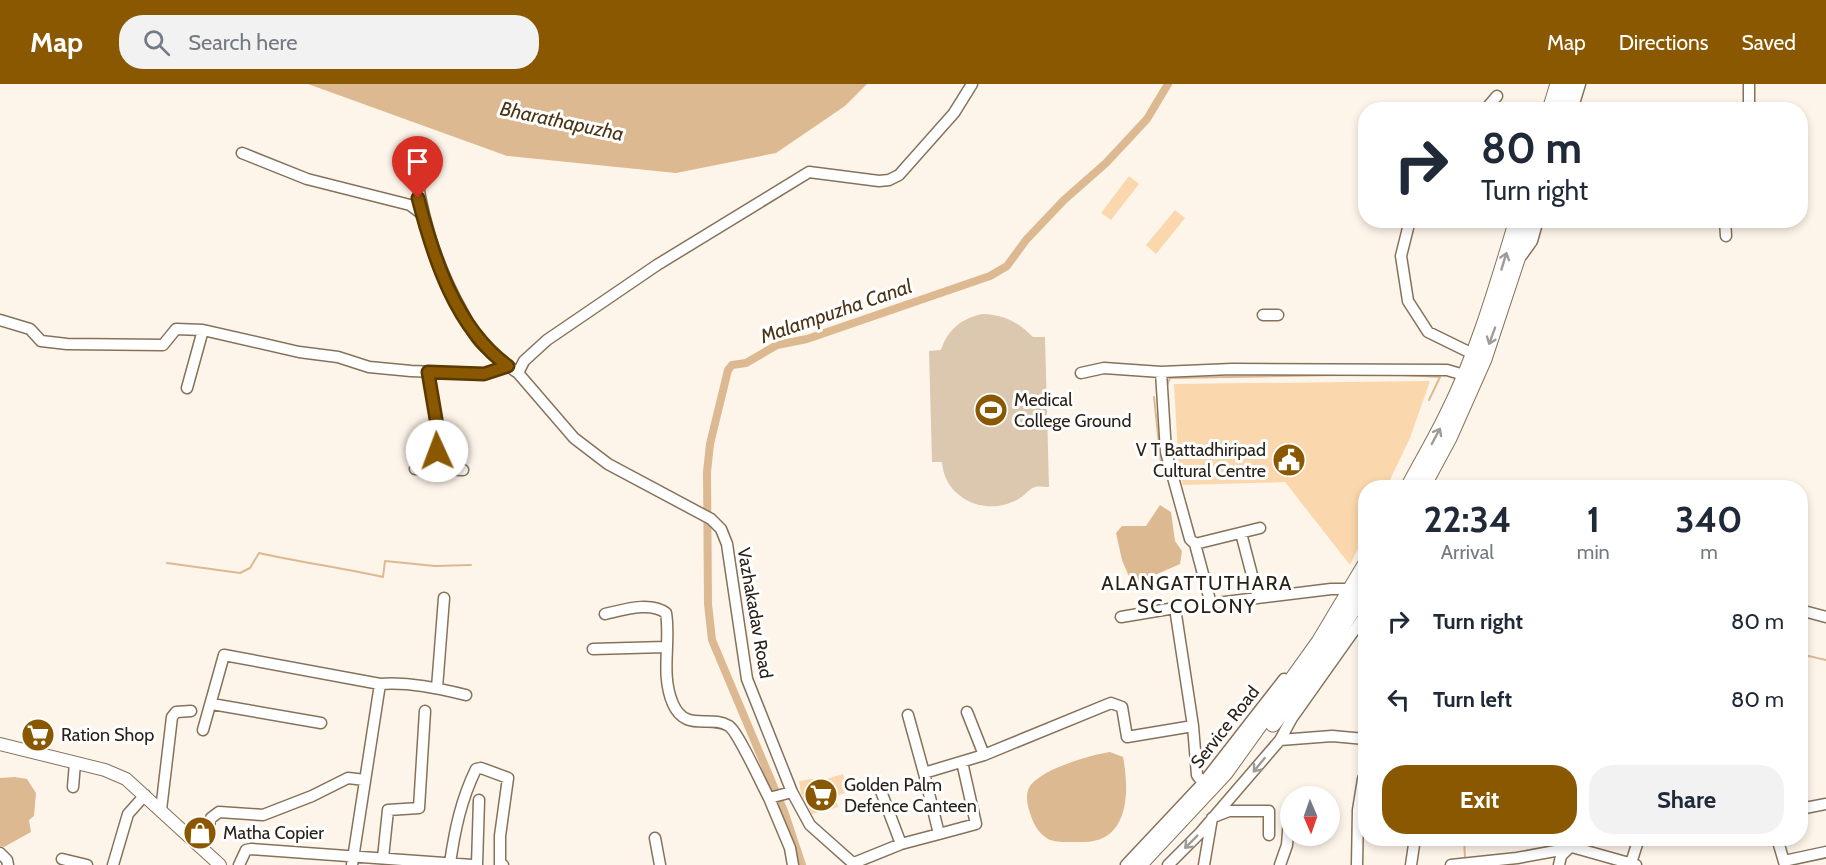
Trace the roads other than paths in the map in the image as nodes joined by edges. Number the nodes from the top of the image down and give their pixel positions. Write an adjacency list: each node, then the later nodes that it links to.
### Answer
1 (972, 84): 30 (street)
2 (1558, 84): 8 (highway)
3 (1571, 84): 9 (highway)
4 (1580, 84): 10 (street)
5 (1749, 84): 11 (street)
6 (1497, 96): 7 (street)
7 (1492, 102)
8 (1552, 102)
9 (1565, 102)
10 (1574, 102)
11 (1749, 102)
12 (413, 152): 14 (street)
13 (242, 153): 14 (street)
14 (422, 214): 27 (street)
15 (1408, 228): 26 (street)
16 (1515, 228): 26 (highway, one-way to 16)
17 (1527, 228): 21 (highway)
18 (1536, 228): 21 (street)
19 (1726, 228): 20 (street)
20 (1726, 236)
21 (1516, 264): 26 (highway, one-way to 26)
22 (1263, 315): 23 (street)
23 (1278, 315)
24 (0, 320): 25 (street)
25 (203, 330): 28 (street); 33 (street)
26 (1478, 356): 32 (highway); 38 (highway)
27 (508, 366): 28 (street); 30 (street)
28 (428, 372): 35 (street)
29 (1161, 372): 31 (street); 32 (street); 41 (street)
30 (518, 373): 81 (street, Vazhakadav Road)
31 (1081, 373)
32 (1464, 375): 37 (highway, one-way to 32)
33 (187, 388)
34 (415, 469): 35 (street)
35 (436, 469): 36 (street)
36 (464, 470)
37 (1412, 480)
38 (1426, 480)
39 (1260, 528): 40 (street)
40 (1240, 533): 41 (street); 44 (street)
41 (1195, 544): 46 (street)
42 (1358, 590): 44 (street); 45 (highway); 56 (highway)
43 (444, 597): 58 (street)
44 (1258, 598): 46 (street)
45 (1343, 603): 78 (street, Service Road); 127 (highway)
46 (1211, 604): 47 (street)
47 (1175, 608): 50 (street); 68 (street)
48 (1808, 612): 51 (street)
49 (605, 614): 53 (street)
50 (1121, 617)
51 (1826, 617)
52 (1358, 625): 55 (street)
53 (665, 647): 54 (street); 83 (street)
54 (593, 649)
55 (1331, 665): 56 (highway); 66 (street)
56 (1311, 674): 59 (highway)
57 (380, 684): 58 (street); 61 (street); 77 (street)
58 (437, 688): 60 (street)
59 (1296, 694): 66 (street); 128 (highway)
60 (466, 695)
61 (212, 704): 67 (street); 69 (street)
62 (192, 711): 88 (street)
63 (425, 711): 106 (street)
64 (967, 712): 73 (street)
65 (908, 715): 76 (street)
66 (1292, 718): 71 (street)
67 (321, 723)
68 (1193, 726): 73 (street); 78 (street)
69 (203, 730)
70 (1358, 738): 71 (street)
71 (1280, 740): 91 (street, one-way to 91)
72 (0, 744): 75 (main road)
73 (984, 755): 74 (street)
74 (962, 762): 76 (street); 92 (street)
75 (75, 763): 80 (street); 82 (main road)
76 (924, 773): 92 (street)
77 (365, 780): 103 (street); 108 (street)
78 (1203, 783): 126 (street, Service Road)
79 (879, 786): 95 (street)
80 (73, 787)
81 (792, 792): 83 (street); 113 (street, Vazhakadav Road)
82 (145, 795): 88 (main road); 117 (street)
83 (769, 798): 125 (street)
84 (479, 800): 121 (street)
85 (1826, 804): 86 (street)
86 (1808, 807)
87 (1280, 809): 90 (street)
88 (161, 810): 103 (main road)
89 (1358, 810): 132 (street)
90 (1269, 811): 91 (street); 93 (street)
91 (1212, 818): 129 (street, one-way to 129); 130 (street)
92 (939, 834): 95 (street)
93 (1269, 835)
94 (655, 838): 124 (street)
95 (901, 844): 113 (street)
96 (1287, 846): 131 (street)
97 (1414, 846): 133 (street)
98 (1565, 846): 109 (street)
99 (1568, 846): 134 (street)
100 (1572, 846): 114 (street)
101 (1637, 846): 114 (street)
102 (1780, 846): 112 (street)
103 (202, 848): 118 (main road)
104 (1826, 852): 112 (street)
105 (0, 853): 115 (street)
106 (383, 858): 108 (street); 110 (street)
107 (62, 859): 116 (street)
108 (352, 860): 119 (street)
109 (1498, 862): 111 (street)
110 (450, 863): 120 (street); 123 (street)
111 (1459, 863)
112 (1785, 863)
113 (854, 864)
114 (1633, 864)
115 (8, 865)
116 (87, 865)
117 (113, 865)
118 (220, 865)
119 (240, 865)
120 (472, 865)
121 (477, 865)
122 (495, 865): 123 (street)
123 (502, 865)
124 (660, 865)
125 (794, 865)
126 (1126, 865)
127 (1139, 865)
128 (1152, 865)
129 (1168, 865)
130 (1204, 865)
131 (1280, 865)
132 (1357, 865)
133 (1411, 865)
134 (1559, 865)

